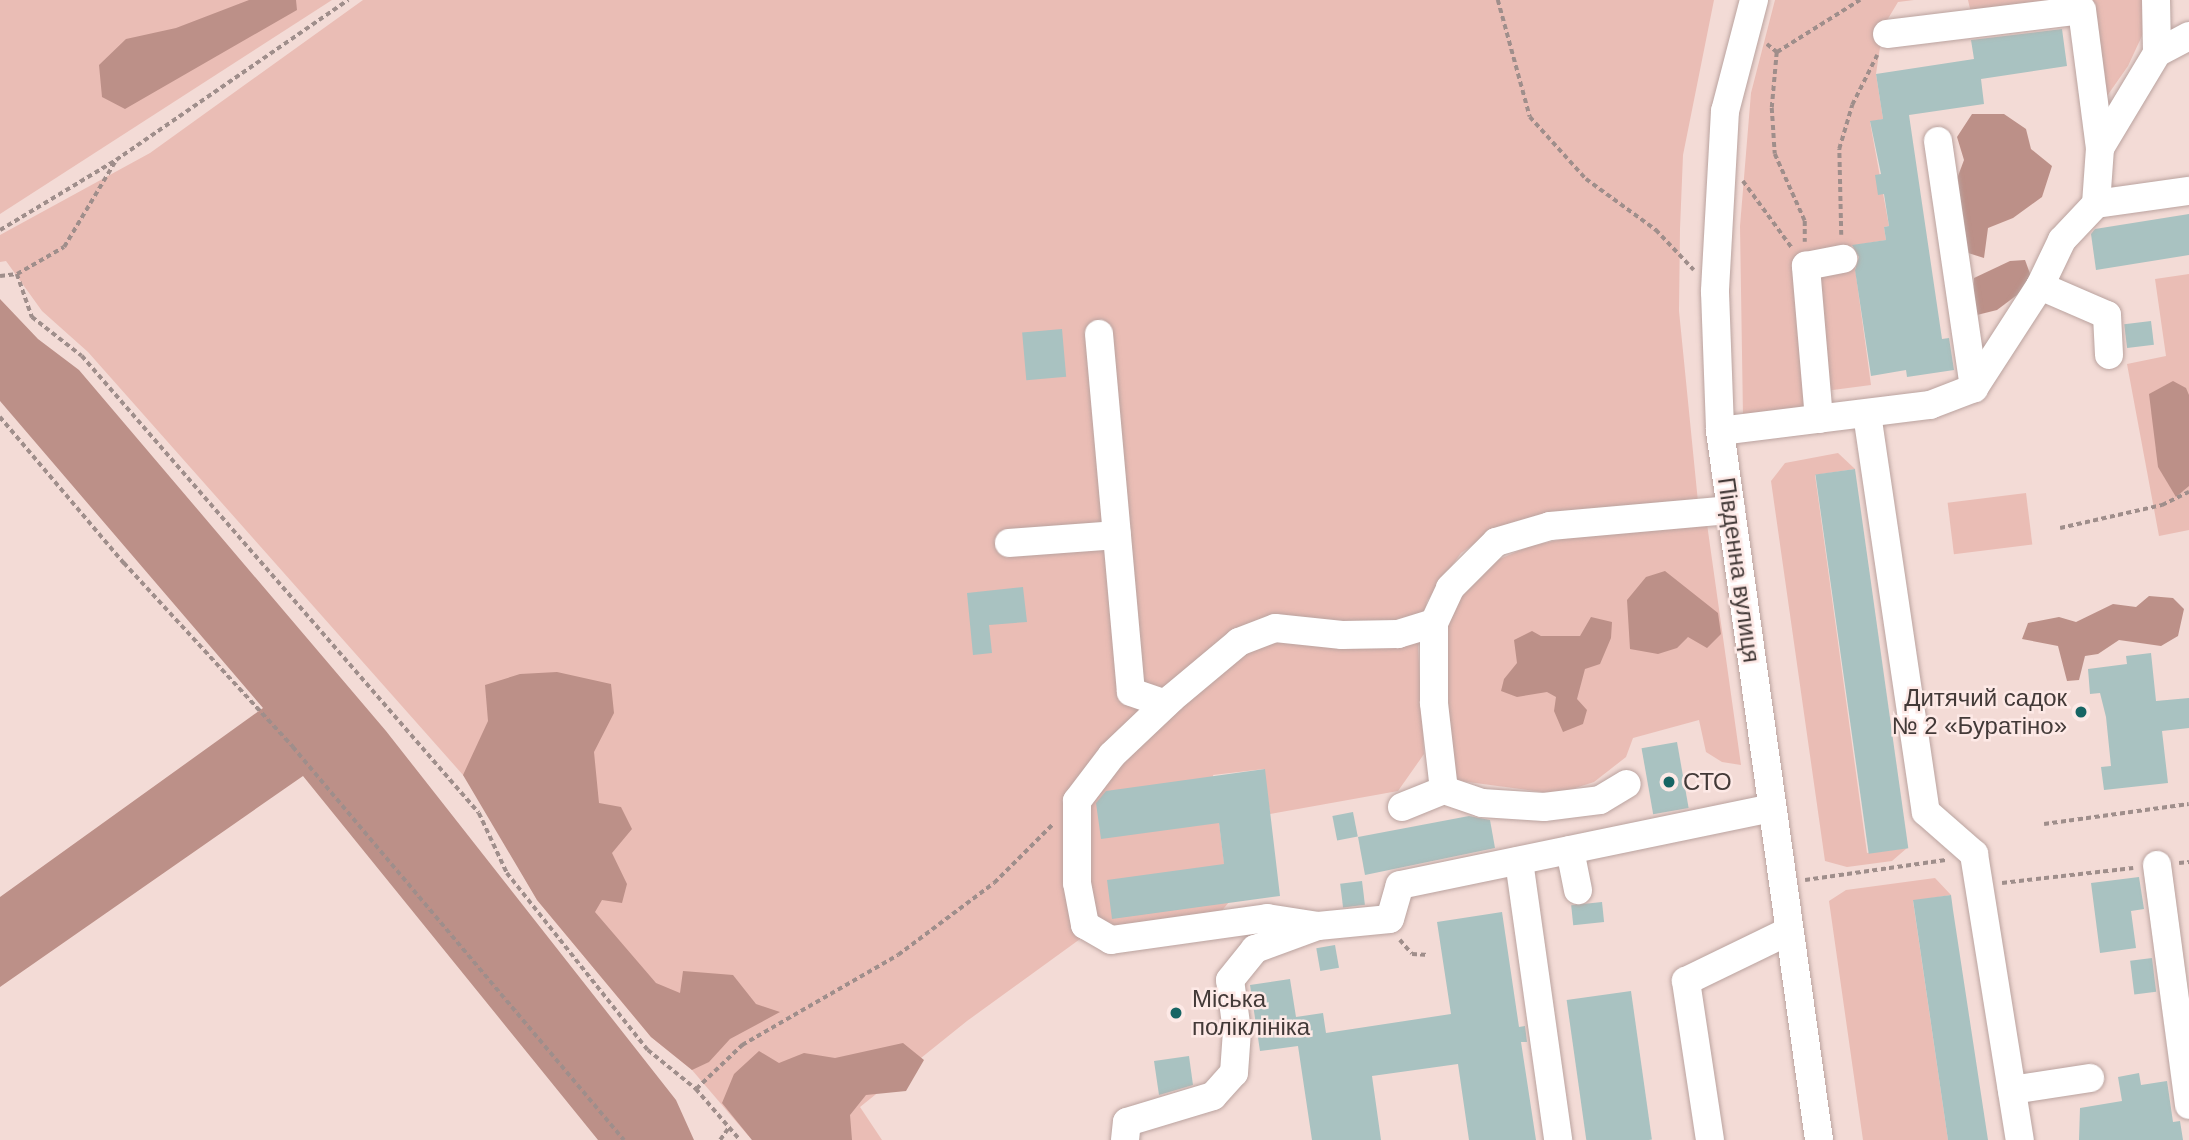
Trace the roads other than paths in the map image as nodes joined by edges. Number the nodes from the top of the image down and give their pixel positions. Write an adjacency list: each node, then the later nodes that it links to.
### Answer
1 (1754, 0): 17 (street, Південна вулиця)
2 (2156, 0): 5 (street)
3 (1887, 34): 7 (street)
4 (2189, 37): 5 (street)
5 (2157, 54): 7 (street)
6 (1938, 141): 14 (street)
7 (2099, 148): 9 (street)
8 (2189, 191): 9 (street)
9 (2096, 204): 11 (street)
10 (1843, 259): 16 (street)
11 (2040, 286): 13 (street); 14 (street)
12 (1099, 334): 19 (street)
13 (2109, 355)
14 (1974, 388): 15 (street)
15 (1867, 414): 16 (street); 34 (street)
16 (1819, 419): 17 (street)
17 (1720, 431): 18 (street, Південна вулиця)
18 (1731, 510): 21 (street); 26 (street, Південна вулиця)
19 (1117, 535): 20 (street); 22 (street)
20 (1009, 543)
21 (1434, 623): 22 (street); 24 (street)
22 (1165, 704): 31 (street)
23 (1627, 784): 24 (street)
24 (1444, 790): 25 (street)
25 (1402, 807)
26 (1772, 807): 27 (street); 32 (street, Південна вулиця)
27 (1570, 850): 28 (street); 30 (street)
28 (1519, 861): 31 (street); 37 (street)
29 (2157, 865): 35 (street)
30 (1578, 890)
31 (1318, 926): 36 (street)
32 (1789, 931): 38 (street); 39 (street, Південна вулиця)
33 (2090, 1078): 34 (street)
34 (2012, 1090): 40 (street)
35 (2189, 1105)
36 (1125, 1140)
37 (1558, 1140)
38 (1710, 1140)
39 (1819, 1140)
40 (2020, 1140)

